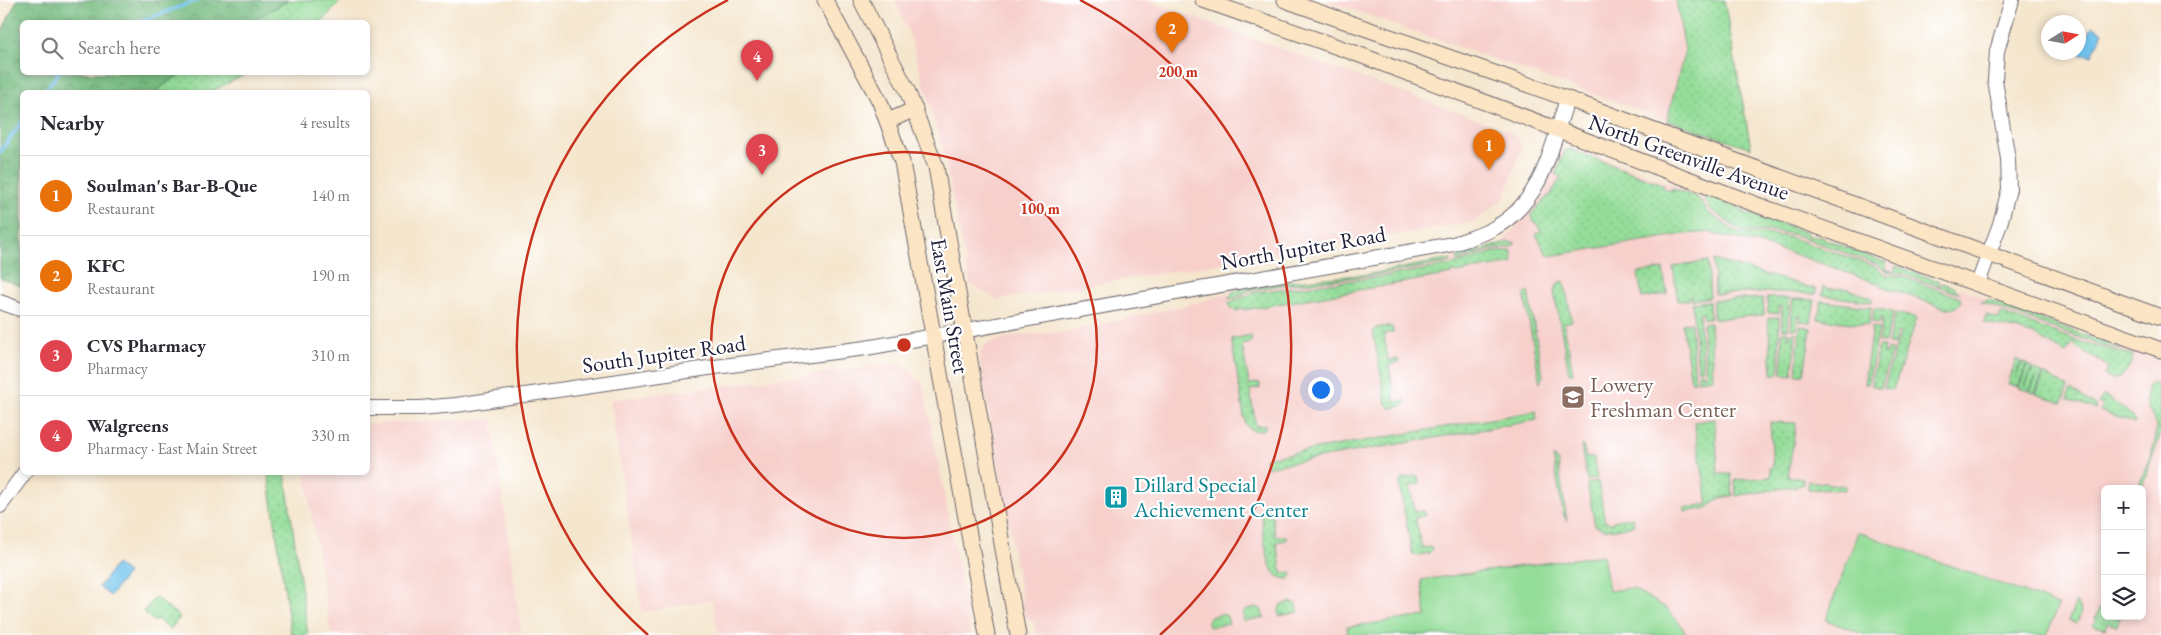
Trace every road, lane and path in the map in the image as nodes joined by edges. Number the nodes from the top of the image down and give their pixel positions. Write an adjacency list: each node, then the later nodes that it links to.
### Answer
1 (824, 0): 8 (main road, East Main Street)
2 (861, 0): 7 (main road, East Main Street)
3 (1203, 0): 9 (main road, North Greenville Avenue)
4 (1285, 0): 6 (main road, North Greenville Avenue)
5 (2012, 0): 10 (street)
6 (1567, 99): 9 (street, North Jupiter Road); 10 (main road, North Greenville Avenue)
7 (915, 110): 8 (main road); 15 (main road, East Main Street)
8 (888, 121): 16 (main road, East Main Street)
9 (1557, 130): 11 (main road, North Greenville Avenue); 15 (street, North Jupiter Road)
10 (1989, 254): 11 (street); 14 (main road, North Greenville Avenue)
11 (1978, 283): 17 (main road, North Greenville Avenue)
12 (0, 302): 13 (street)
13 (20, 309)
14 (2161, 317)
15 (965, 331): 16 (street, South Jupiter Road); 22 (main road, East Main Street)
16 (933, 336): 18 (street, South Jupiter Road); 21 (main road, East Main Street)
17 (2161, 350)
18 (370, 408)
19 (23, 475): 20 (street)
20 (0, 506)
21 (988, 635)
22 (1018, 635)

